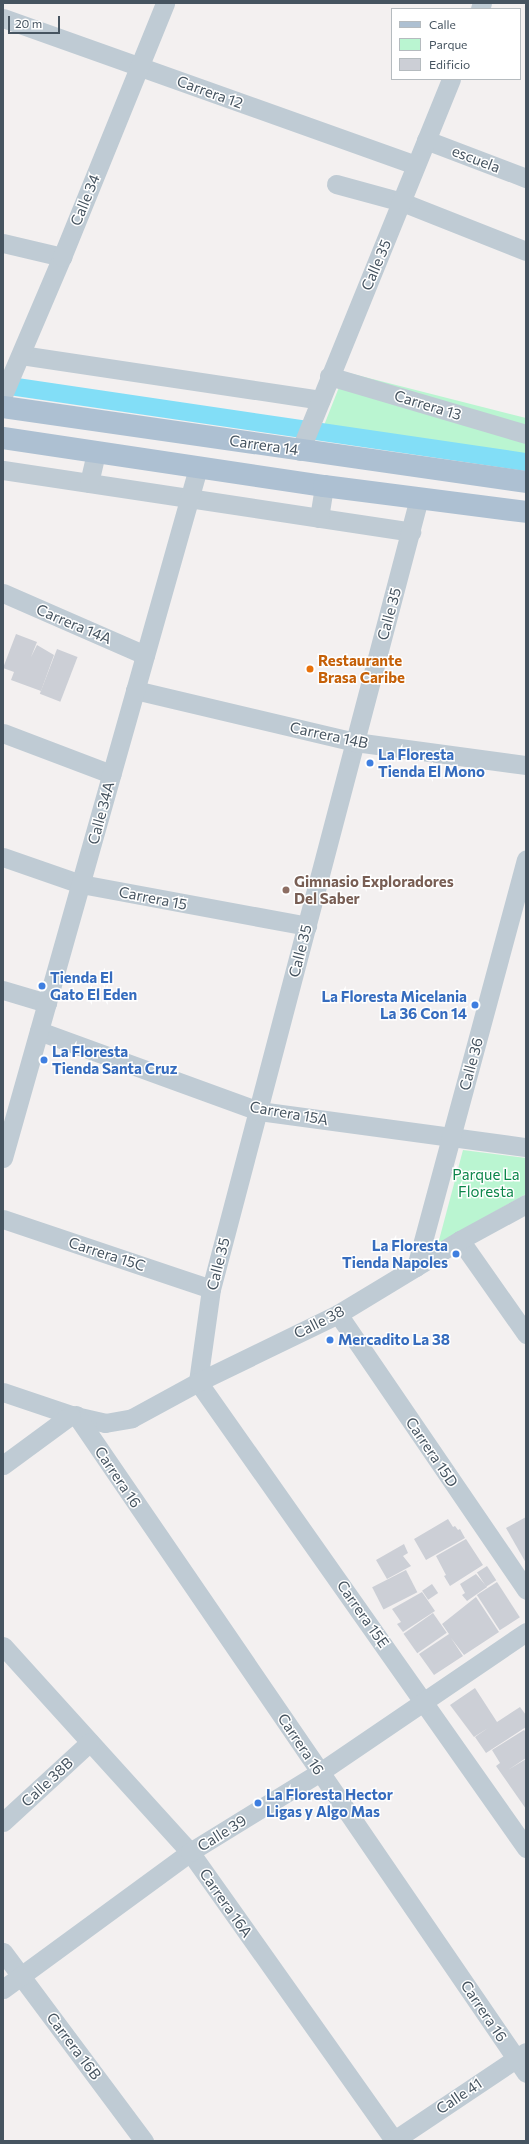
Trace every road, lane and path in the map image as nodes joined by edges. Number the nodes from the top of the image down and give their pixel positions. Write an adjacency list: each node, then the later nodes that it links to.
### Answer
1 (165, 3): 3 (street, Calle 34)
2 (3, 18): 3 (street, Carrera 12)
3 (139, 67): 6 (street, Carrera 12); 12 (street, Calle 34)
4 (451, 80): 5 (street, Calle 35)
5 (426, 140): 6 (street, Calle 35); 7 (street, escuela)
6 (416, 165): 9 (street, Calle 35)
7 (526, 178)
8 (336, 184): 9 (street)
9 (402, 202): 11 (street); 14 (street, Calle 35)
10 (3, 243): 12 (street)
11 (526, 251)
12 (62, 256): 13 (street, Calle 34)
13 (18, 360): 15 (street, Calle 34); 16 (street)
14 (329, 376): 16 (street, Calle 35); 17 (street, Carrera 13)
15 (4, 398): 19 (main road, Carrera 14)
16 (318, 407): 19 (street, Calle 35)
17 (526, 434)
18 (3, 438): 20 (main road)
19 (303, 444): 23 (main road, Carrera 14)
20 (96, 452): 21 (main road); 24 (street)
21 (198, 468): 25 (main road); 26 (street, Calle 34A)
22 (3, 470): 24 (street)
23 (526, 482)
24 (89, 483): 26 (street)
25 (324, 486): 27 (main road); 29 (street)
26 (188, 498): 29 (street); 32 (street, Calle 34A)
27 (419, 498): 28 (main road); 30 (street, Calle 35)
28 (526, 512)
29 (320, 518): 30 (street)
30 (411, 532): 35 (street, Calle 35)
31 (3, 593): 32 (street, Carrera 14A)
32 (145, 654): 33 (street, Calle 34A)
33 (135, 690): 35 (street, Carrera 14B); 37 (street, Calle 34A)
34 (3, 733): 37 (street)
35 (355, 742): 36 (street, Carrera 14B); 42 (street, Calle 35)
36 (526, 765)
37 (111, 774): 40 (street, Calle 34A)
38 (3, 857): 40 (street, Carrera 15)
39 (526, 860): 41 (street, Calle 36)
40 (81, 884): 42 (street, Carrera 15); 44 (street, Calle 34A)
41 (522, 889): 48 (street, Calle 36)
42 (307, 926): 46 (street, Calle 35)
43 (3, 990): 44 (street)
44 (46, 1003): 45 (street, Calle 34A)
45 (39, 1031): 46 (street, Carrera 15A); 47 (street, Calle 34A)
46 (259, 1111): 48 (street, Carrera 15A); 55 (street, Calle 35)
47 (8, 1122): 50 (street, Calle 34A)
48 (452, 1136): 49 (street, Carrera 15A); 54 (street, Calle 36)
49 (526, 1147)
50 (3, 1158)
51 (526, 1204): 53 (street, Calle 38)
52 (3, 1220): 55 (street, Carrera 15C)
53 (460, 1240): 54 (street, Calle 38); 57 (street)
54 (416, 1267): 56 (street, Calle 38)
55 (211, 1289): 58 (street, Calle 35)
56 (338, 1314): 58 (street, Calle 38); 63 (street, Carrera 15D)
57 (526, 1334)
58 (198, 1382): 61 (street, Calle 38); 66 (street, Carrera 15E)
59 (3, 1392): 60 (street, Carrera 16)
60 (73, 1415): 61 (street, Carrera 16); 62 (street); 68 (street, Carrera 16)
61 (105, 1423)
62 (3, 1465)
63 (526, 1590)
64 (526, 1632): 66 (street, Calle 39)
65 (6, 1655): 67 (street, Carrera 16A)
66 (424, 1701): 68 (street, Calle 39); 70 (street, Carrera 15E)
67 (90, 1742): 69 (street, Calle 38B); 71 (street, Carrera 16A)
68 (320, 1772): 71 (street, Calle 39); 75 (street, Carrera 16)
69 (3, 1822)
70 (526, 1848)
71 (190, 1852): 73 (street, Calle 39); 77 (street, Carrera 16A)
72 (3, 1952): 73 (street, Carrera 16B)
73 (28, 1971): 74 (street, Calle 39); 76 (street, Carrera 16B)
74 (3, 1989)
75 (523, 2061): 77 (street, Calle 41)
76 (144, 2141)
77 (394, 2141)

